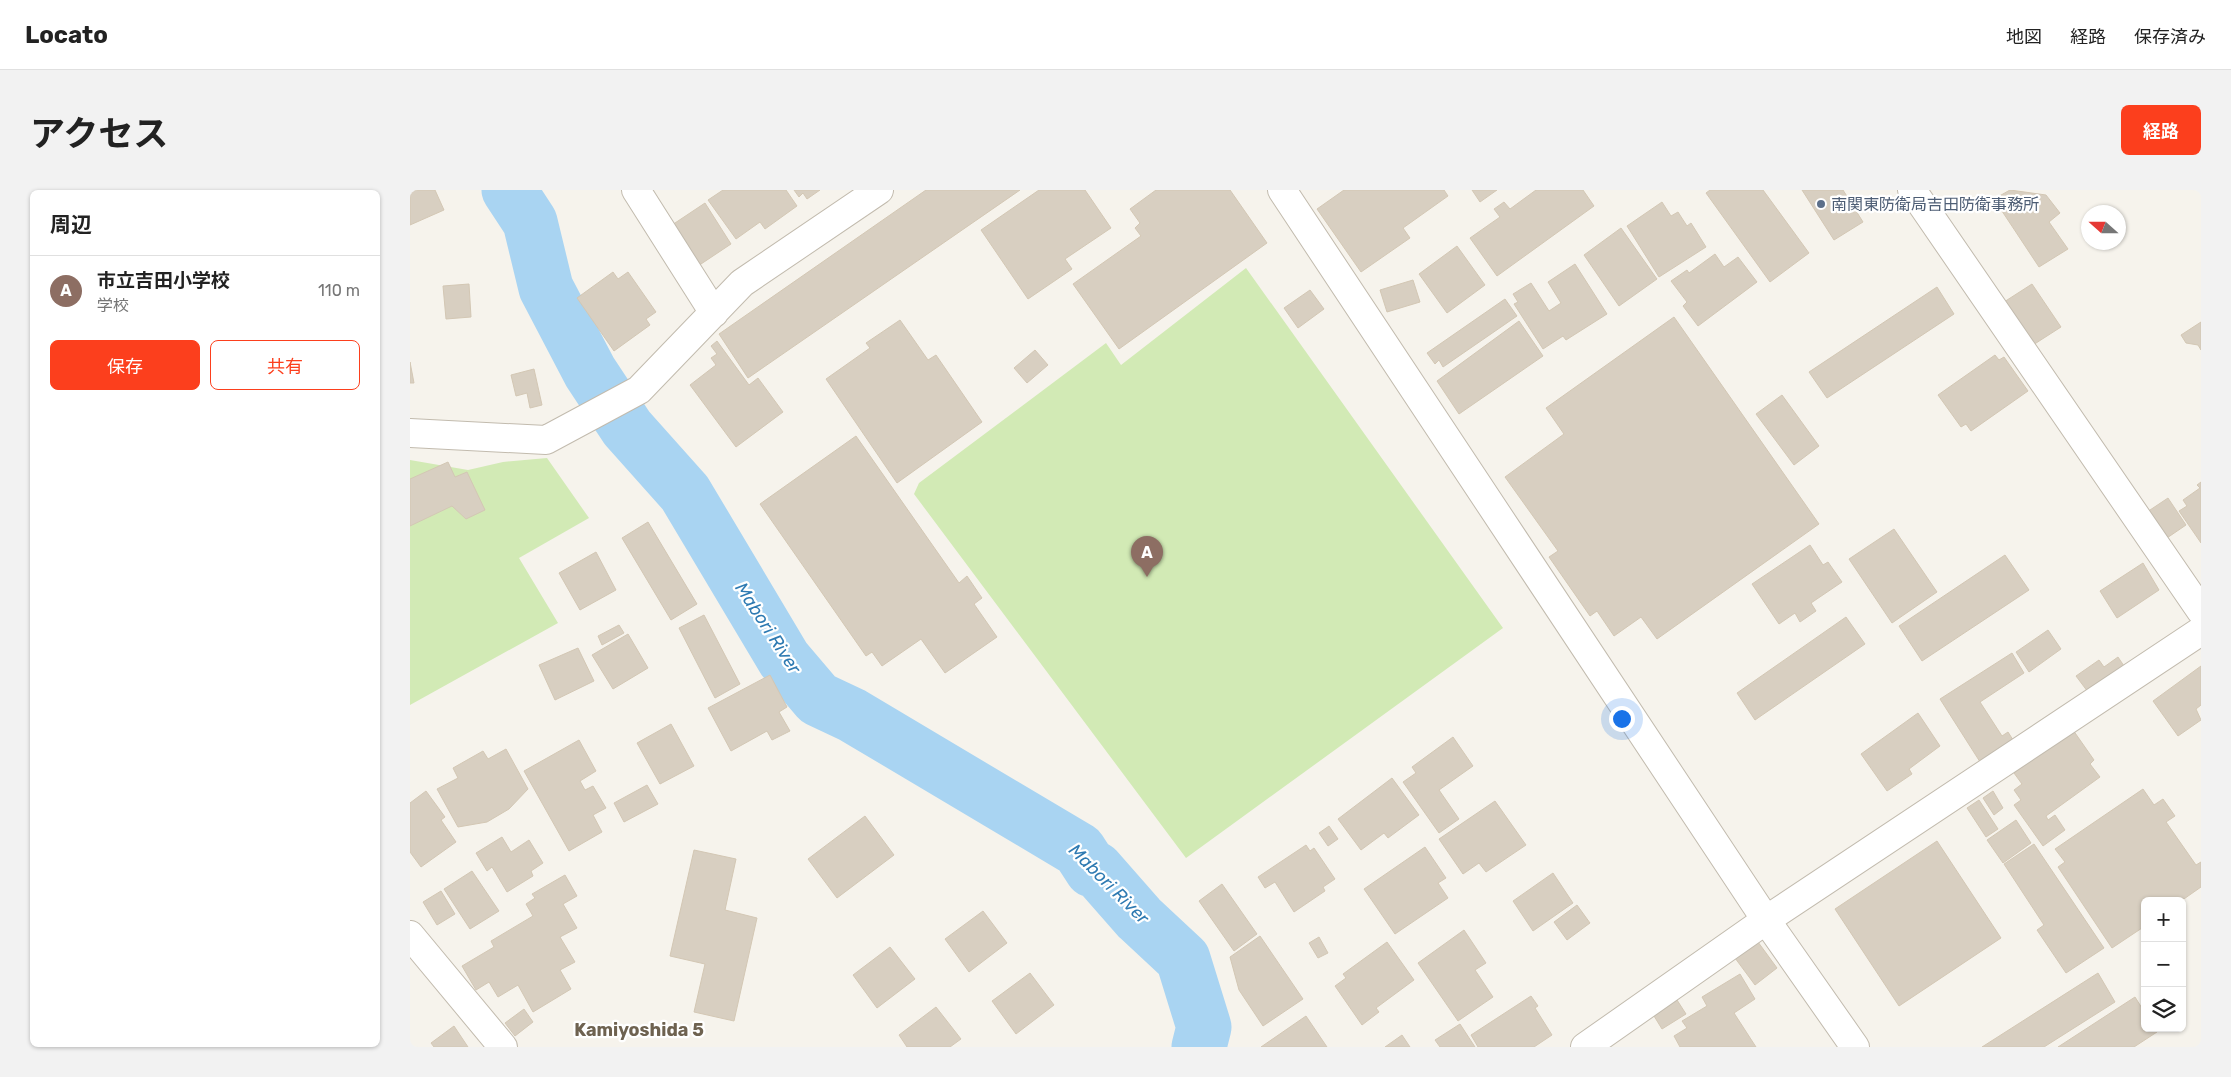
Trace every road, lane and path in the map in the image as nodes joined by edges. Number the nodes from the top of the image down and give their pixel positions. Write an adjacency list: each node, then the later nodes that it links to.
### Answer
1 (636, 190): 5 (street)
2 (879, 190): 5 (street)
3 (1282, 190): 9 (street)
4 (1912, 190): 7 (street)
5 (714, 313): 6 (street)
6 (410, 433)
7 (2201, 611)
8 (2201, 631): 9 (street)
9 (1766, 920): 12 (street); 13 (street)
10 (410, 935): 11 (street)
11 (503, 1047)
12 (1585, 1047)
13 (1855, 1047)

